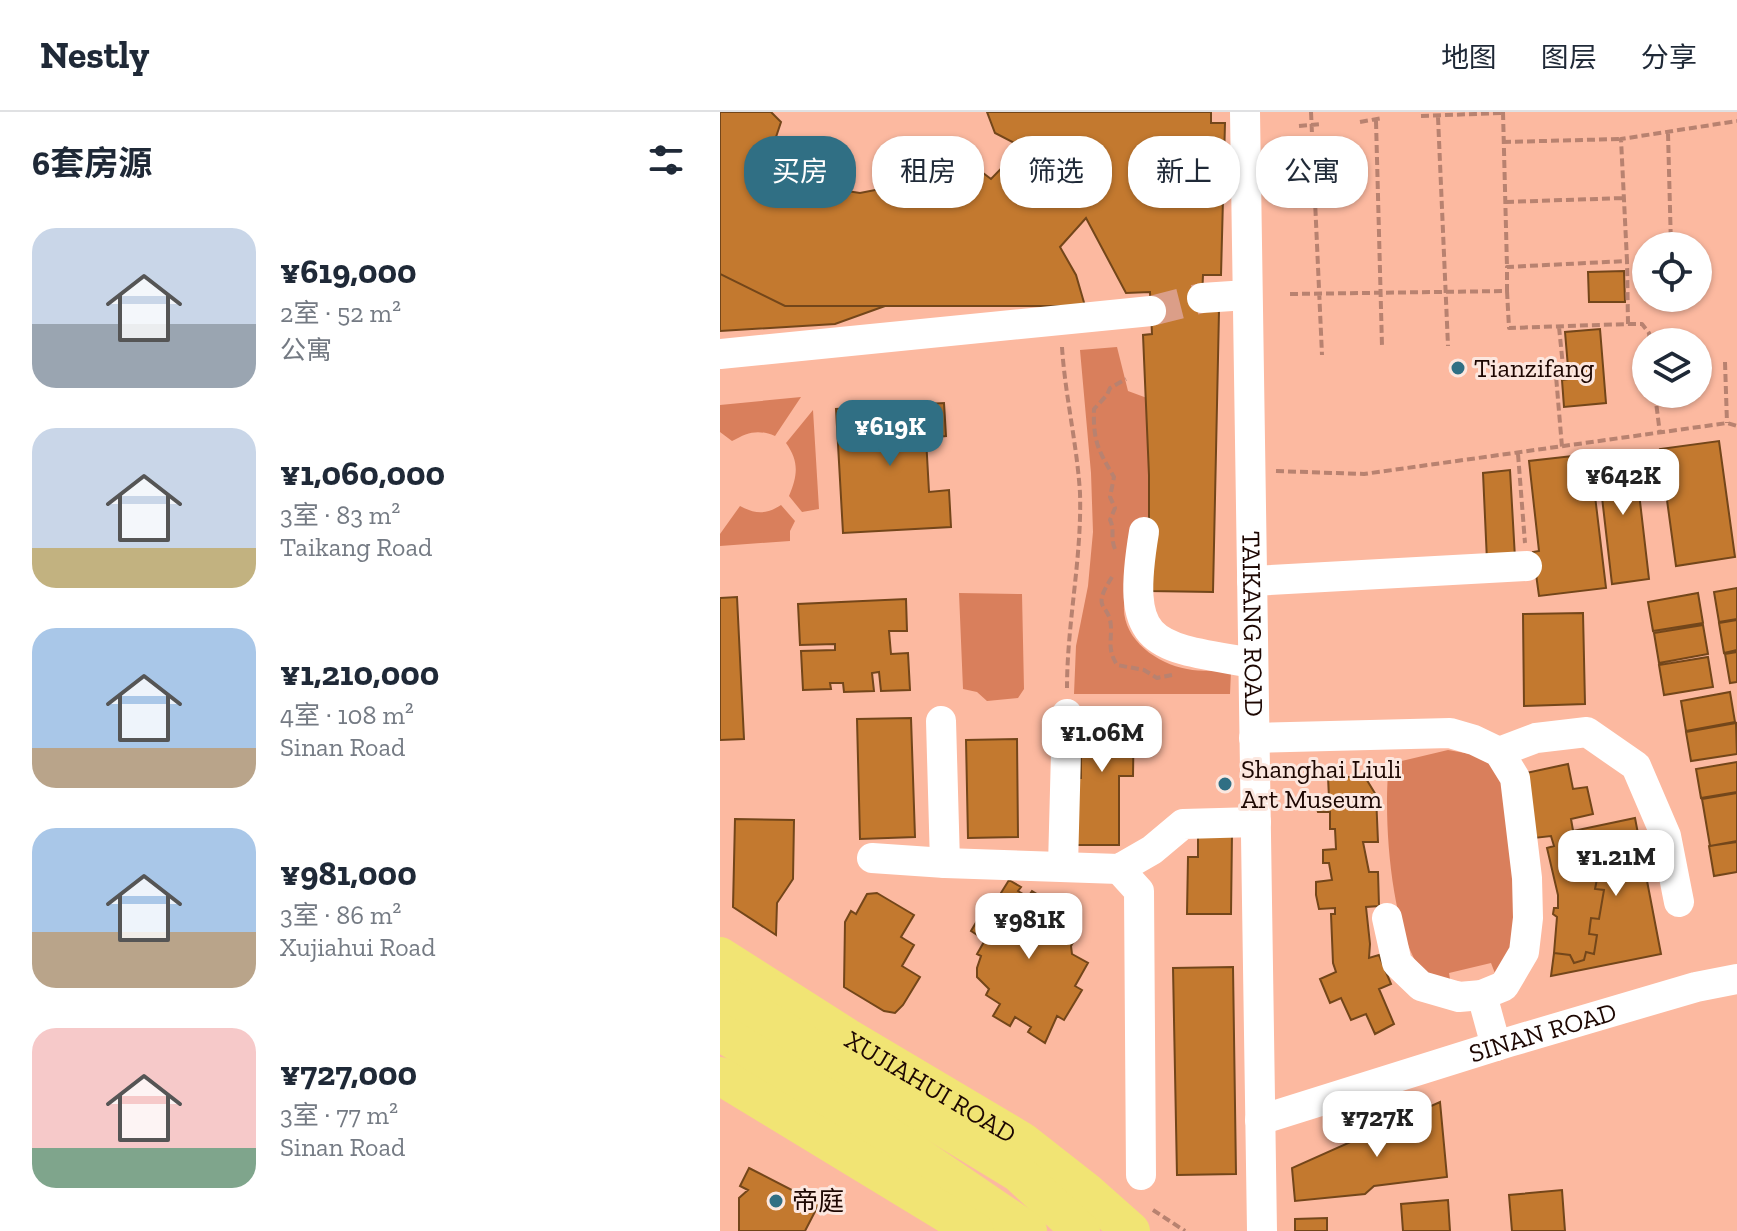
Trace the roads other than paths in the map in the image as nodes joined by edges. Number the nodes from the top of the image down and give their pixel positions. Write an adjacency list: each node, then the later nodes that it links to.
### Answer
1 (1245, 112): 2 (street, TAIKANG ROAD)
2 (1247, 295): 3 (street); 8 (street, TAIKANG ROAD)
3 (1202, 298)
4 (1151, 311): 5 (street)
5 (720, 354)
6 (1144, 532): 9 (street)
7 (1527, 566): 8 (street)
8 (1252, 581): 9 (street, TAIKANG ROAD)
9 (1253, 663): 12 (street, TAIKANG ROAD)
10 (1067, 714): 17 (street)
11 (941, 721): 16 (street)
12 (1254, 738): 13 (street); 14 (street, TAIKANG ROAD)
13 (1499, 752): 19 (street); 24 (street)
14 (1256, 822): 18 (street); 29 (street, TAIKANG ROAD)
15 (872, 858): 16 (street)
16 (945, 863): 17 (street)
17 (1063, 866): 18 (street)
18 (1119, 869): 30 (street)
19 (1679, 902)
20 (1387, 918): 24 (street)
21 (720, 956): 31 (main road, XUJIAHUI ROAD)
22 (1737, 979): 26 (street, SINAN ROAD)
23 (720, 992): 35 (main road, XUJIAHUI ROAD)
24 (1482, 995): 26 (street)
25 (720, 1032): 34 (main road)
26 (1496, 1046): 29 (street, SINAN ROAD)
27 (720, 1076): 33 (main road)
28 (720, 1098): 32 (main road)
29 (1260, 1120): 36 (street, TAIKANG ROAD)
30 (1141, 1175)
31 (1142, 1221)
32 (936, 1231)
33 (975, 1231)
34 (1028, 1231)
35 (1081, 1231)
36 (1262, 1231)

